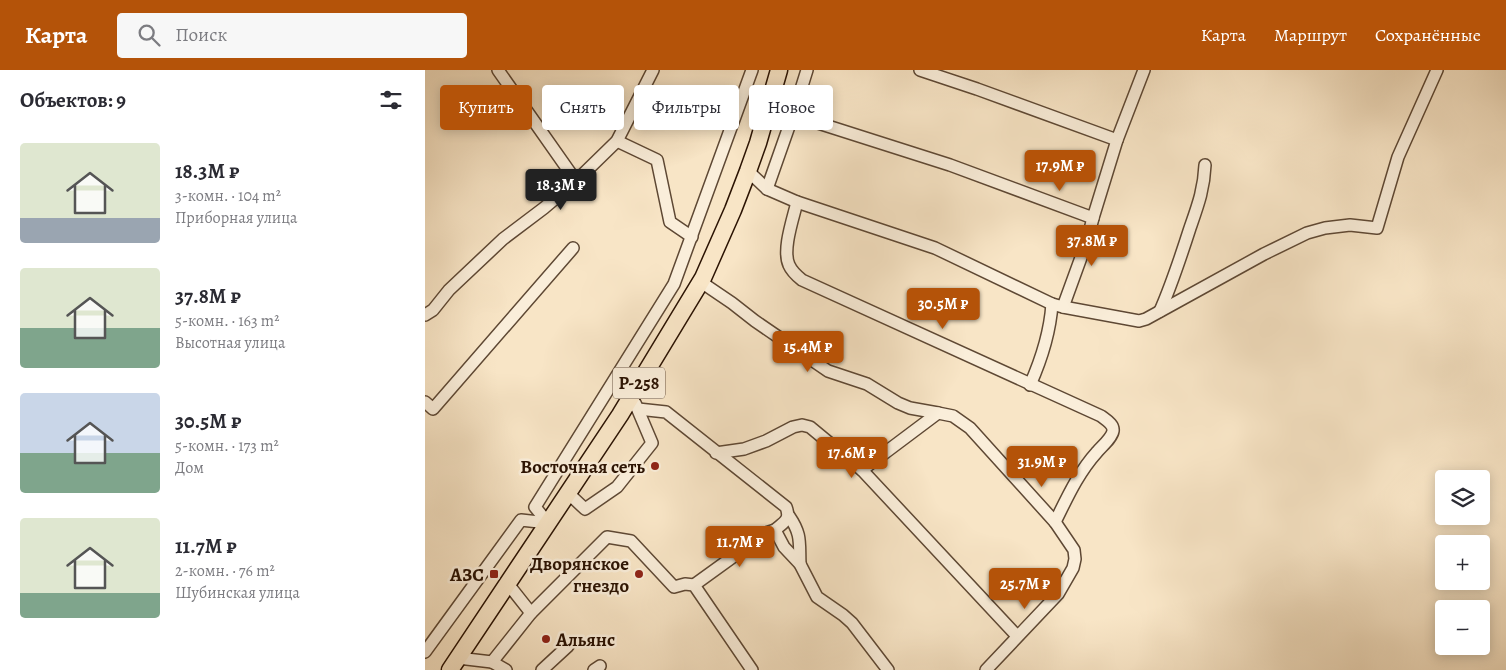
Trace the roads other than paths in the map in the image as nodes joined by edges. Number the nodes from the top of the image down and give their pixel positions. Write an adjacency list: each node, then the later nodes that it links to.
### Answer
1 (498, 70): 16 (street)
2 (653, 70): 13 (street)
3 (752, 70): 20 (street)
4 (779, 70): 15 (highway, Р-258)
5 (807, 70): 9 (street)
6 (920, 70): 12 (street)
7 (1144, 70): 12 (street)
8 (1437, 70): 24 (street)
9 (802, 85)
10 (833, 128): 19 (street)
11 (788, 130): 17 (street)
12 (1117, 140): 19 (street)
13 (617, 141): 16 (street); 20 (street)
14 (1205, 164): 24 (street)
15 (748, 171): 17 (street); 22 (highway, Р-258)
16 (576, 181): 25 (street)
17 (767, 189): 18 (street)
18 (797, 202): 23 (street); 26 (street)
19 (1093, 218): 23 (street)
20 (692, 237): 35 (street)
21 (573, 248): 27 (street)
22 (701, 282): 28 (highway, Р-258); 29 (street)
23 (1057, 306): 24 (street); 26 (street)
24 (1160, 311)
25 (425, 315)
26 (1030, 384): 34 (street)
27 (425, 402)
28 (635, 402): 30 (street); 32 (highway, Р-258); 32 (street)
29 (938, 413): 31 (street); 34 (street)
30 (716, 453): 31 (street); 33 (street)
31 (862, 470): 41 (street)
32 (568, 493): 35 (highway, Р-258)
33 (789, 516): 36 (street); 37 (street)
34 (1055, 522): 41 (street)
35 (548, 523): 38 (highway, Р-258); 43 (street)
36 (775, 530): 37 (street); 39 (street)
37 (800, 564): 49 (street)
38 (508, 584): 40 (street); 45 (highway, Р-258)
39 (694, 586): 40 (street); 48 (street)
40 (531, 613): 44 (street)
41 (1017, 636): 50 (street)
42 (568, 646): 47 (street)
43 (425, 652)
44 (492, 662): 45 (street); 46 (street)
45 (452, 667)
46 (505, 670)
47 (542, 670)
48 (752, 670)
49 (888, 670)
50 (986, 670)

